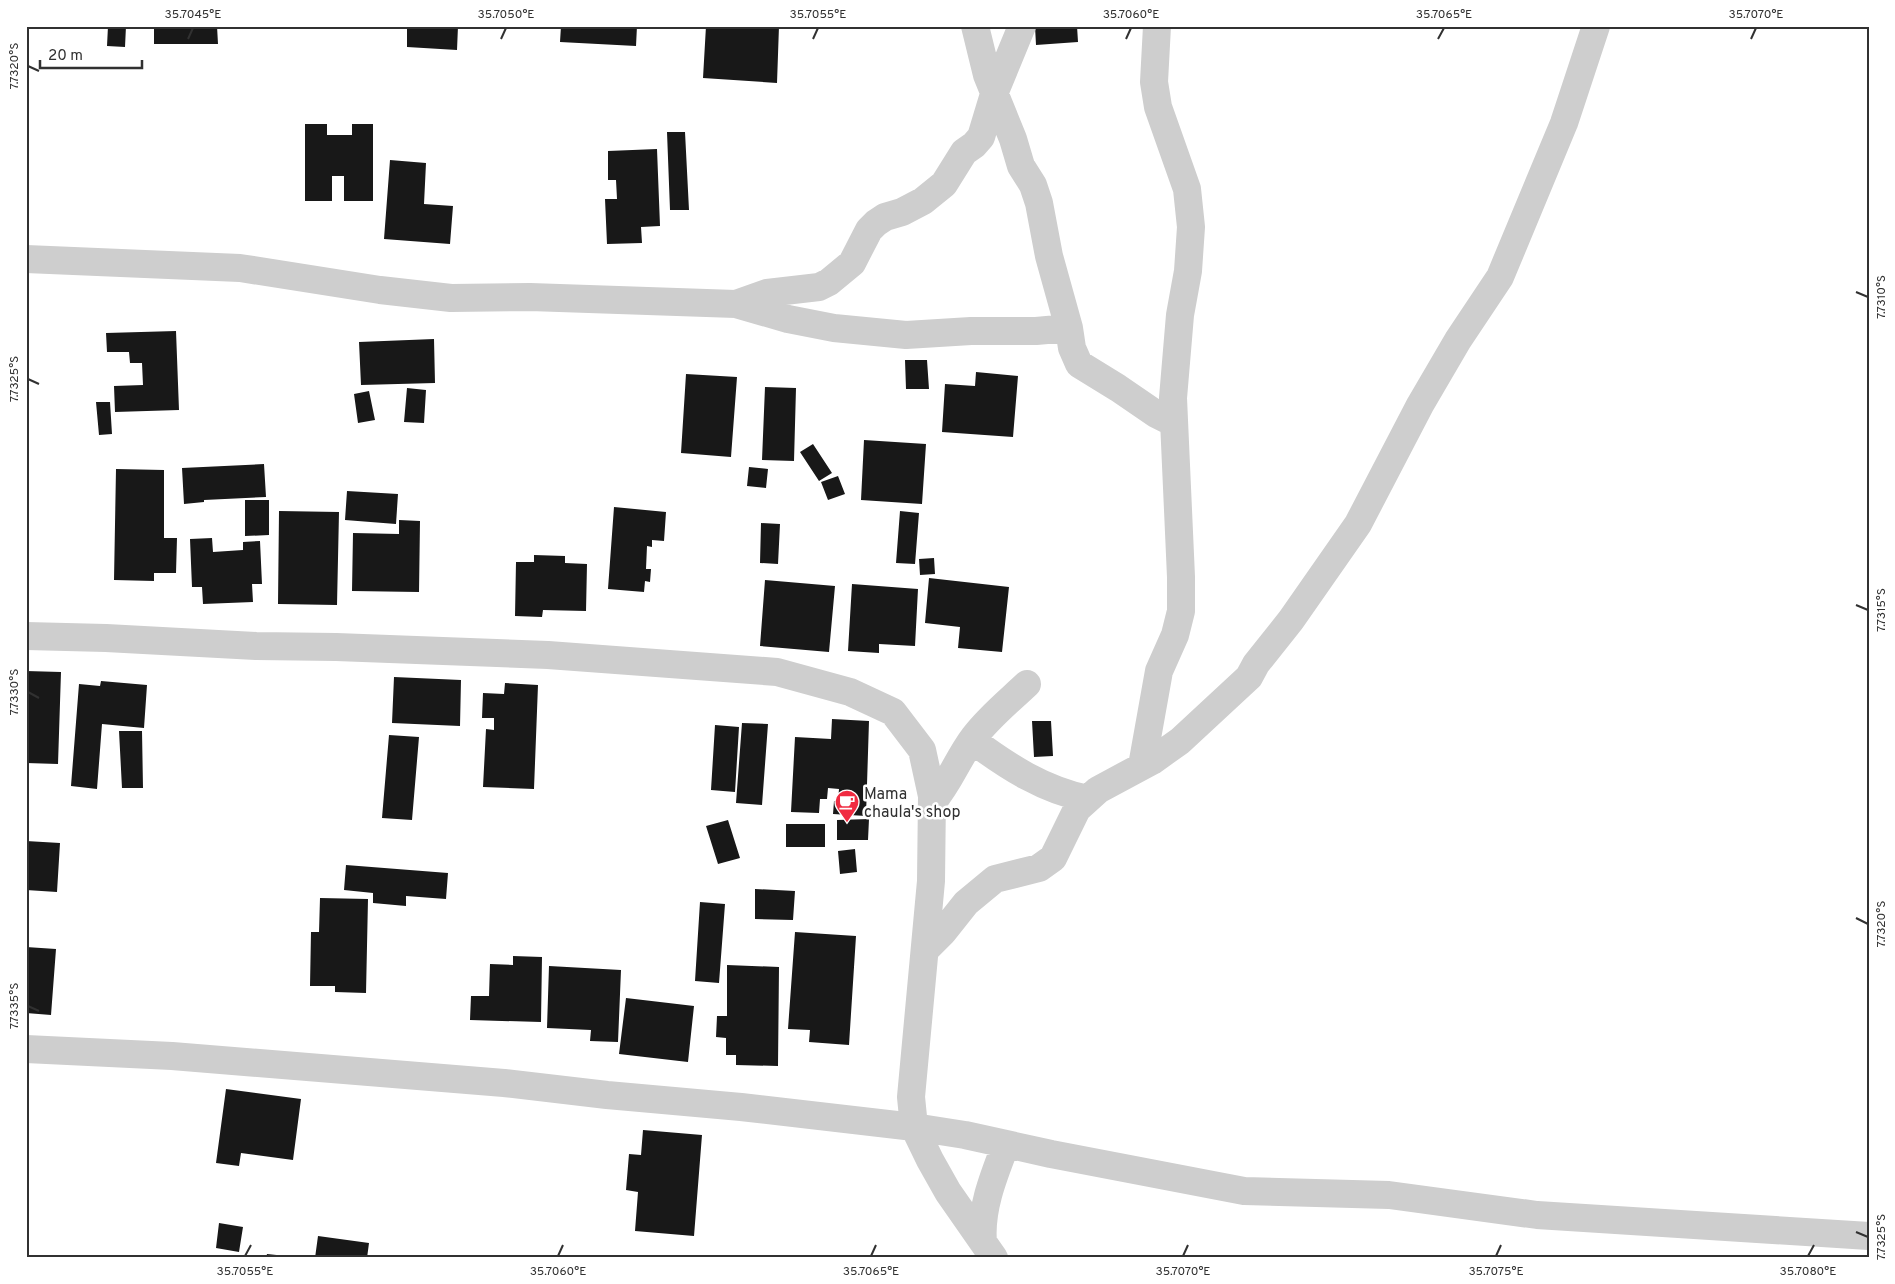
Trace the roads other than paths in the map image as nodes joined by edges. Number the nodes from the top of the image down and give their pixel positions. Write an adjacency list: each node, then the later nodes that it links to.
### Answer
1 (976, 26): 5 (street)
2 (1022, 26): 5 (street)
3 (1157, 26): 9 (street)
4 (1596, 26): 13 (street)
5 (994, 94): 7 (street); 8 (street)
6 (26, 259): 7 (street)
7 (736, 304): 8 (street)
8 (1068, 328): 9 (street)
9 (1174, 423): 13 (street)
10 (26, 636): 15 (street)
11 (1028, 684): 12 (street)
12 (972, 740): 14 (street); 15 (street)
13 (1142, 766): 14 (street)
14 (1088, 799): 16 (street)
15 (932, 803): 16 (street)
16 (925, 950): 18 (street)
17 (26, 1049): 18 (street)
18 (914, 1127): 19 (street); 21 (street)
19 (1006, 1144): 20 (street); 21 (street)
20 (1869, 1236)
21 (988, 1250)

